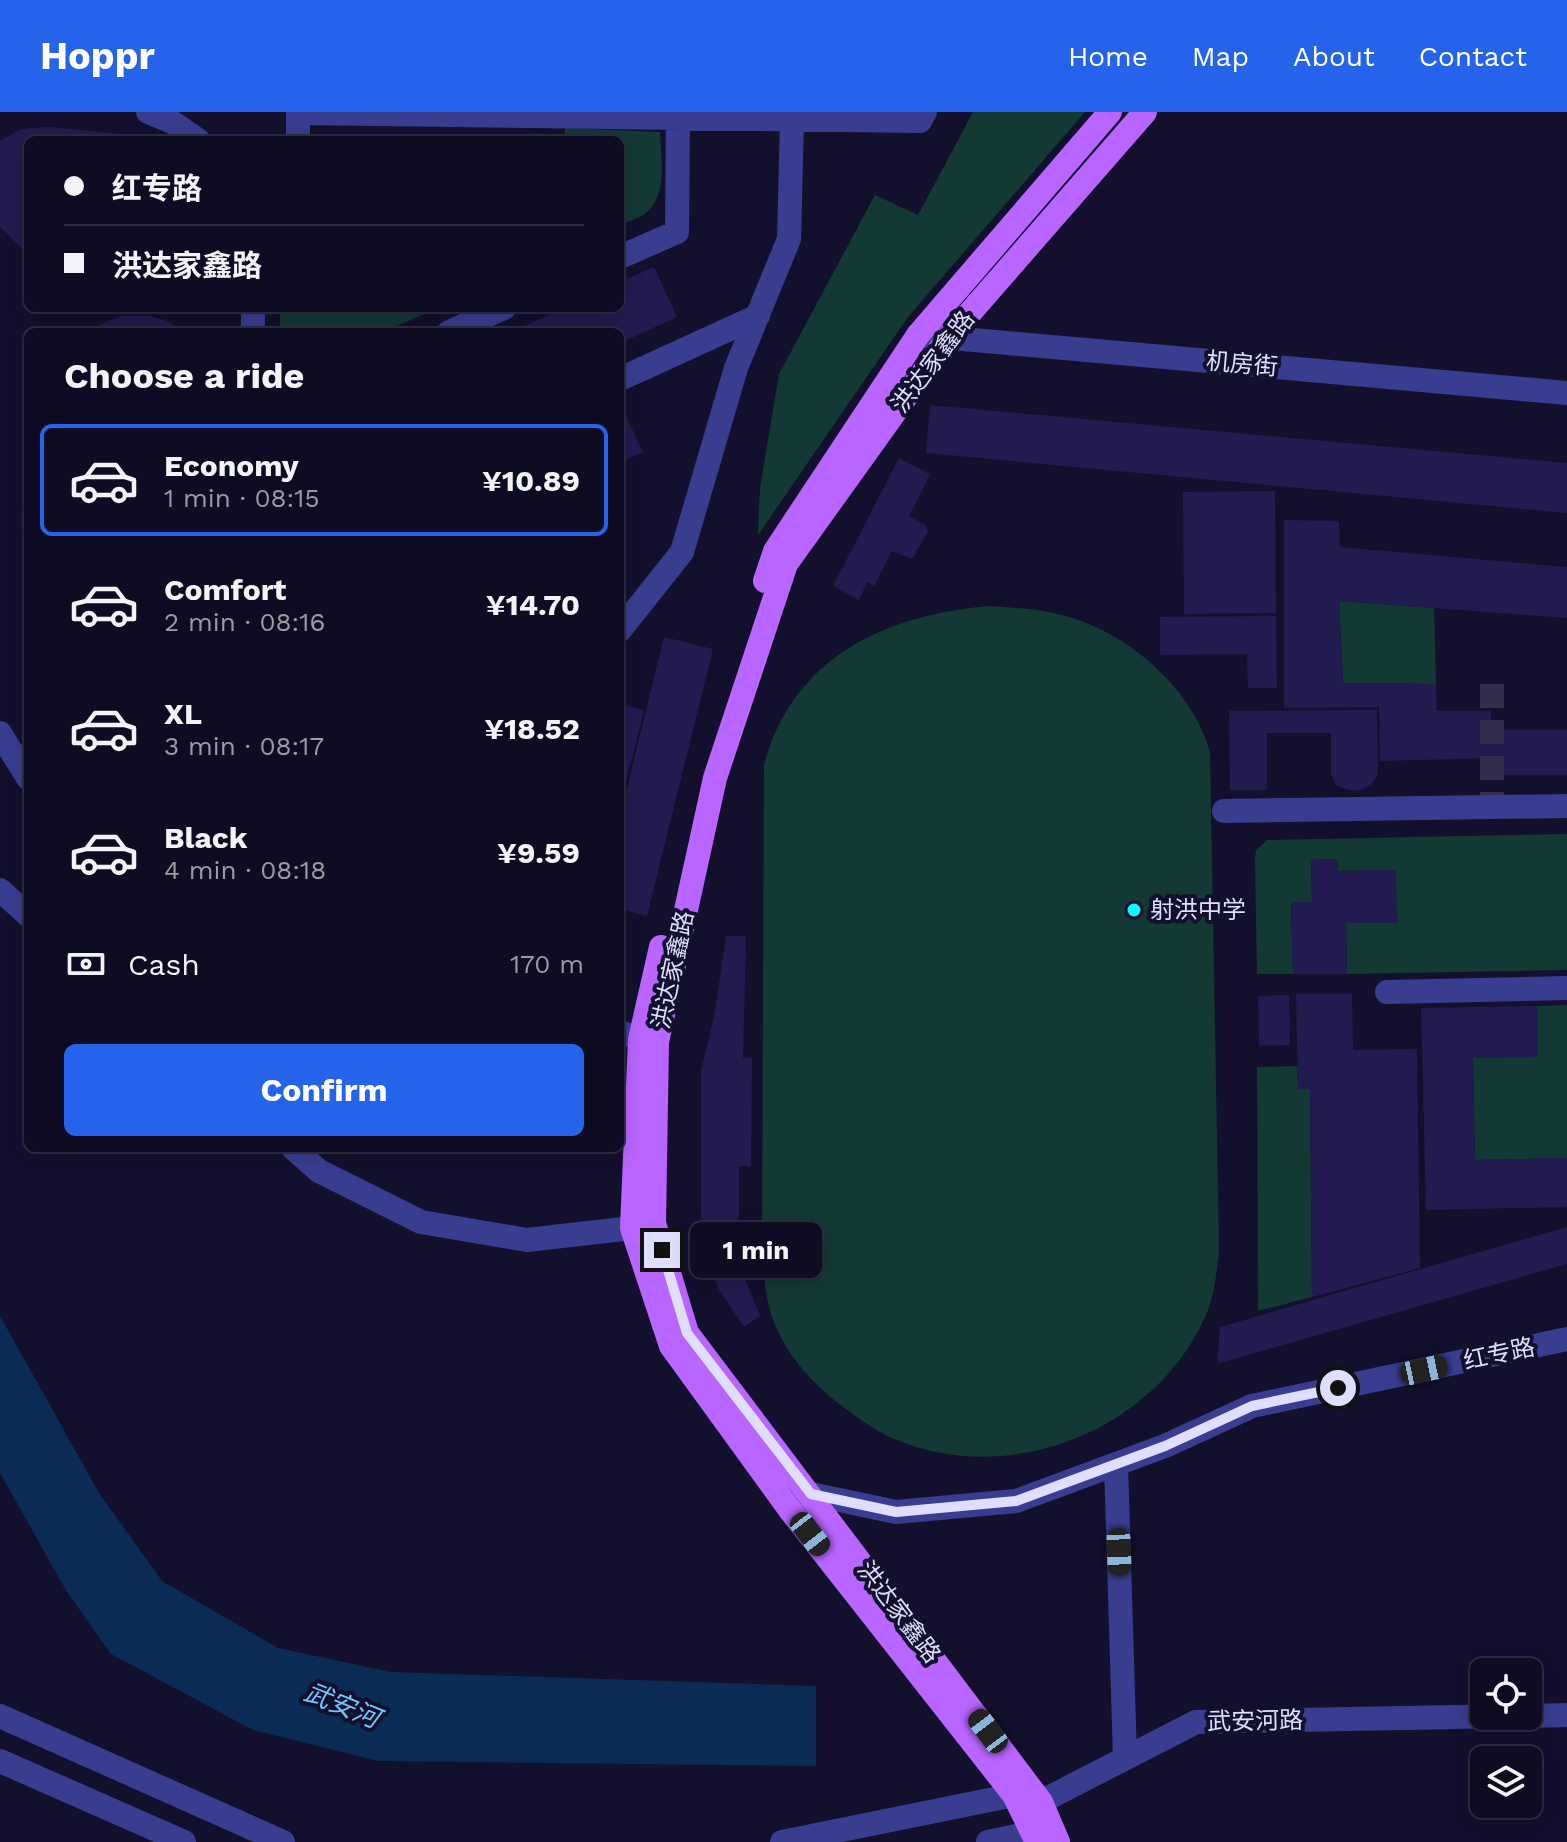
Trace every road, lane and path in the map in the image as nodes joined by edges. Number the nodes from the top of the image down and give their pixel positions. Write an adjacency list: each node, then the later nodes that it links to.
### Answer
1 (148, 112): 8 (street)
2 (298, 112): 6 (street); 9 (street)
3 (925, 112): 7 (street)
4 (1110, 112): 14 (main road, 洪达家鑫路)
5 (1145, 112): 15 (main road, 洪达家鑫路)
6 (678, 115): 7 (street); 10 (street)
7 (792, 119): 12 (street)
8 (192, 136)
9 (298, 136)
10 (624, 255)
11 (495, 312): 13 (street)
12 (758, 316): 16 (street); 18 (street)
13 (458, 328)
14 (918, 335): 15 (street, 机房街); 27 (main road, 洪达家鑫路)
15 (948, 338): 17 (street, 机房街); 33 (main road, 洪达家鑫路)
16 (624, 377)
17 (1567, 393)
18 (624, 625)
19 (0, 733): 20 (street)
20 (24, 772)
21 (1567, 806): 22 (street)
22 (1224, 811)
23 (0, 890): 24 (street)
24 (24, 911)
25 (1567, 988): 26 (street)
26 (1387, 992)
27 (630, 1035): 28 (main road, 洪达家鑫路)
28 (629, 1113): 30 (main road, 洪达家鑫路)
29 (298, 1152): 30 (street)
30 (632, 1228): 34 (main road, 洪达家鑫路)
31 (1567, 1339): 32 (street, 红专路)
32 (1116, 1464): 33 (street, 红专路); 39 (street)
33 (811, 1494): 34 (street); 41 (main road, 洪达家鑫路)
34 (790, 1510): 41 (main road, 洪达家鑫路)
35 (1567, 1715): 37 (street)
36 (0, 1716): 43 (street)
37 (1542, 1716)
38 (1470, 1717): 39 (street, 武安河路)
39 (1125, 1758): 41 (street, 武安河路)
40 (0, 1761): 42 (street)
41 (1030, 1817): 44 (street); 45 (street); 46 (main road, 洪达家鑫路)
42 (184, 1842)
43 (283, 1842)
44 (782, 1842)
45 (988, 1842)
46 (1058, 1842)

